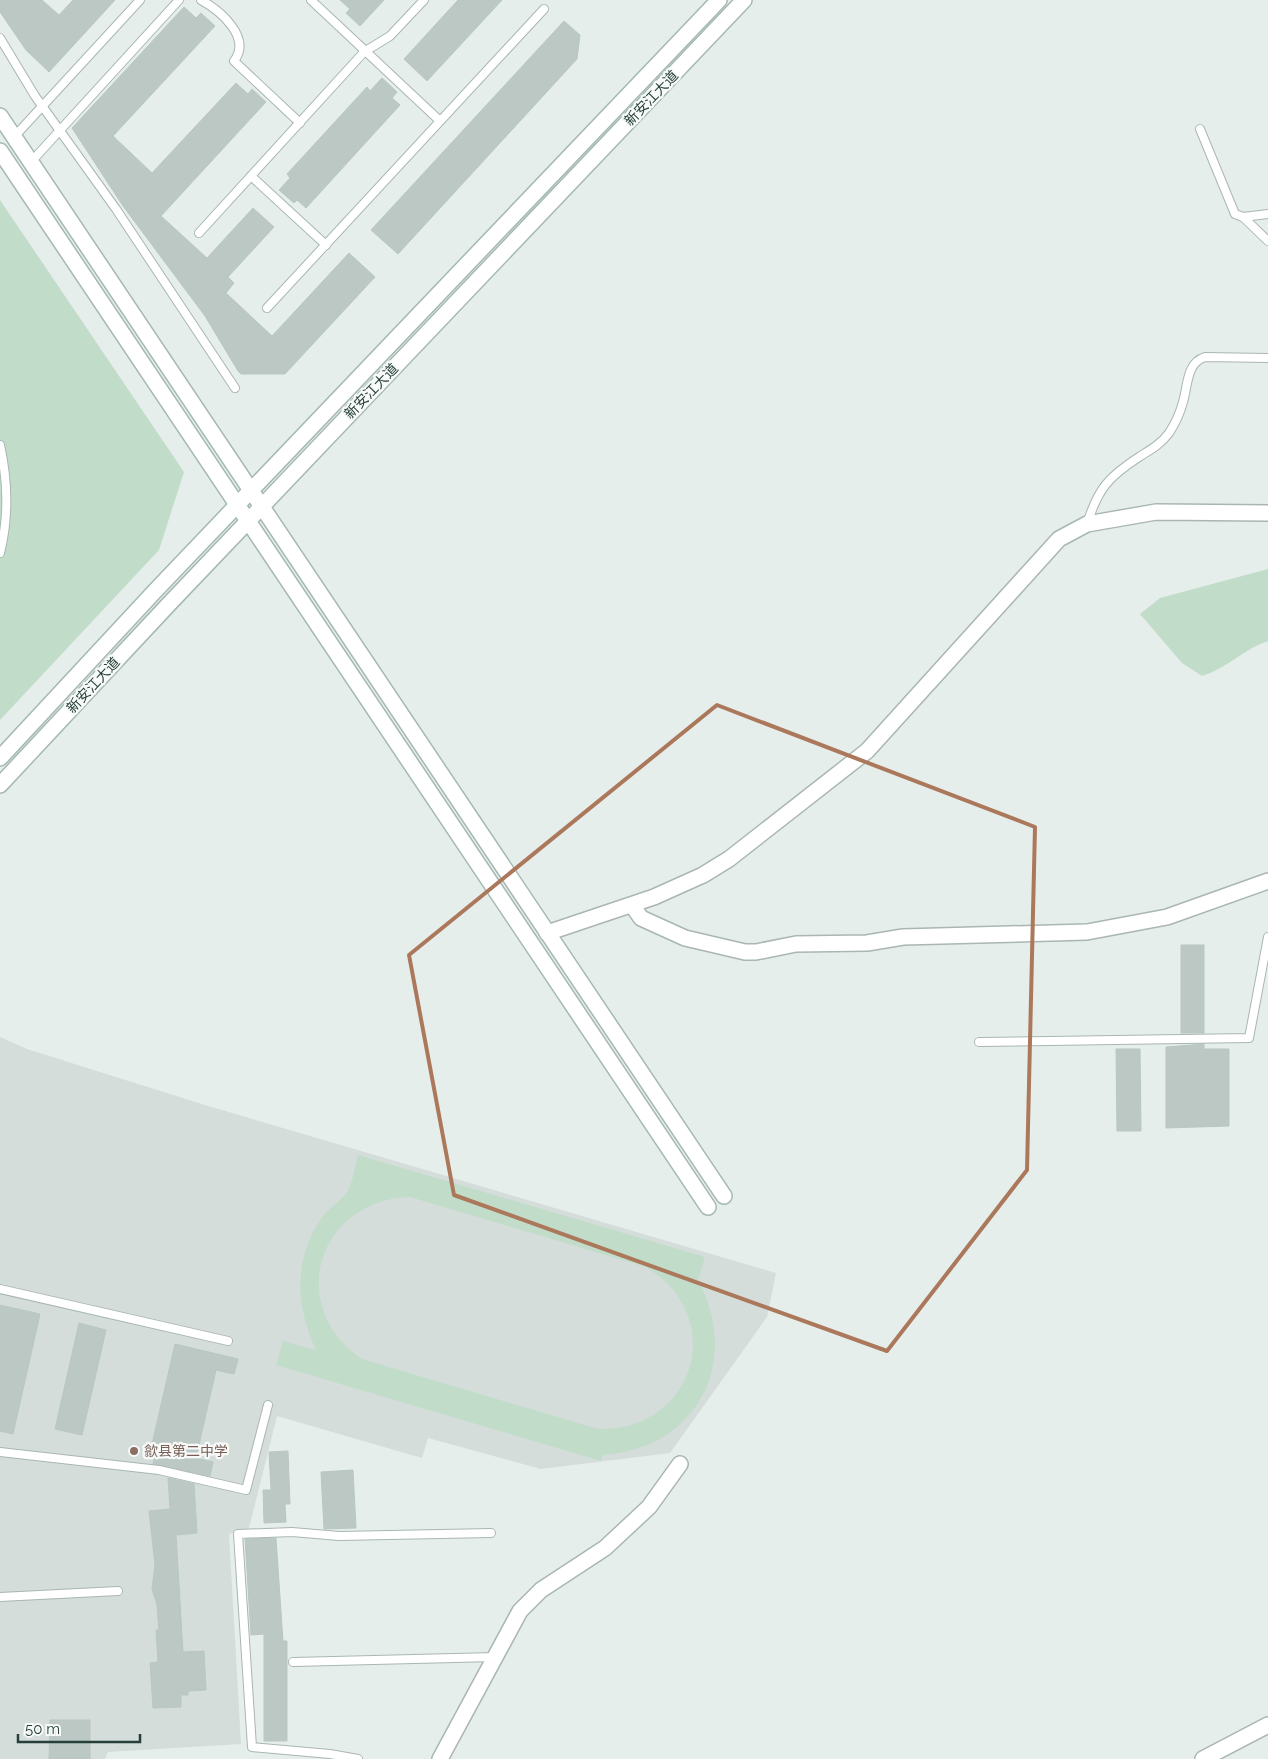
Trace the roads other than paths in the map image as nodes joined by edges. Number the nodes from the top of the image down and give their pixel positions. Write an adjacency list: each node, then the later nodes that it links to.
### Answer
1 (140, 0): 11 (lane)
2 (179, 0): 16 (lane)
3 (201, 0): 14 (lane)
4 (311, 0): 10 (lane)
5 (424, 0): 10 (lane)
6 (719, 0): 30 (street, 新安江大道)
7 (744, 0): 32 (street, 新安江大道)
8 (544, 8): 13 (lane)
9 (0, 38): 11 (lane)
10 (364, 52): 13 (lane); 14 (lane)
11 (42, 106): 16 (lane); 17 (lane)
12 (0, 116): 17 (street)
13 (440, 121): 25 (lane)
14 (300, 123): 20 (lane)
15 (1200, 129): 22 (lane)
16 (60, 130): 19 (lane); 28 (lane)
17 (14, 137): 19 (street)
18 (0, 151): 31 (street)
19 (31, 162): 30 (street)
20 (251, 176): 23 (lane); 25 (lane)
21 (1268, 214): 22 (lane)
22 (1243, 216): 24 (lane)
23 (199, 233)
24 (1268, 241)
25 (326, 245): 26 (lane)
26 (267, 308)
27 (1268, 358): 35 (lane)
28 (235, 388)
29 (0, 445): 36 (lane)
30 (251, 492): 31 (street, 新安江大道); 32 (street)
31 (237, 506): 34 (street); 37 (street, 新安江大道)
32 (261, 507): 34 (street, 新安江大道); 41 (street)
33 (1268, 513): 35 (street)
34 (247, 522): 38 (street, 新安江大道); 45 (street)
35 (1087, 524): 40 (street)
36 (0, 553)
37 (0, 758)
38 (0, 785)
39 (1268, 881): 40 (street)
40 (632, 905): 41 (street)
41 (547, 932): 44 (street)
42 (1268, 936): 43 (lane)
43 (979, 1042)
44 (724, 1196)
45 (708, 1207)
46 (0, 1289): 47 (lane)
47 (228, 1342)
48 (268, 1405): 49 (lane)
49 (0, 1452)
50 (680, 1464): 54 (street)
51 (491, 1533): 57 (lane)
52 (118, 1591): 53 (lane)
53 (0, 1597)
54 (495, 1657): 55 (lane); 58 (street)
55 (293, 1662)
56 (1268, 1725): 59 (street)
57 (358, 1759)
58 (440, 1759)
59 (1203, 1759)

